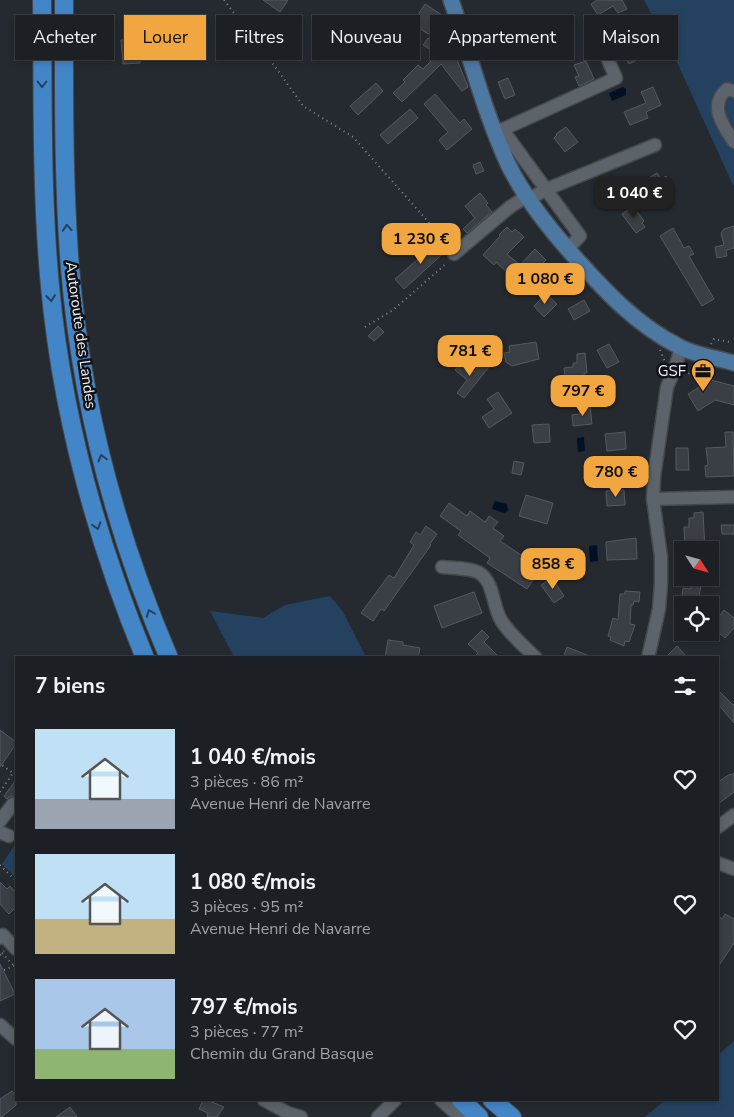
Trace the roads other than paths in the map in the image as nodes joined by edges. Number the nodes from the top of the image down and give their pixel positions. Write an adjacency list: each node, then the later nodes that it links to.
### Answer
1 (42, 0): 18 (highway, Autoroute des Landes, one-way to 18)
2 (64, 0): 19 (highway, Autoroute des Landes, one-way to 2)
3 (452, 0): 6 (main road)
4 (608, 60): 6 (street)
5 (734, 91): 7 (street)
6 (499, 131): 9 (street); 10 (main road)
7 (734, 142)
8 (655, 145): 9 (street)
9 (547, 189): 10 (street); 11 (street)
10 (528, 198): 11 (main road); 12 (street)
11 (568, 249): 13 (main road)
12 (454, 254)
13 (681, 348): 14 (main road); 16 (street)
14 (734, 363)
15 (734, 498): 16 (street)
16 (652, 499): 21 (street)
17 (442, 567): 20 (street)
18 (144, 656)
19 (168, 656)
20 (534, 656)
21 (648, 656)
22 (13, 804): 24 (street)
23 (734, 815): 25 (street)
24 (0, 821)
25 (719, 826)
26 (719, 863): 27 (street)
27 (734, 868)
28 (0, 938): 29 (street)
29 (15, 948)
30 (0, 1024): 31 (street)
31 (15, 1039)
32 (266, 1101): 37 (street)
33 (442, 1101): 39 (street)
34 (462, 1101): 40 (highway)
35 (493, 1101): 41 (highway)
36 (392, 1103): 38 (street)
37 (301, 1117)
38 (378, 1117)
39 (460, 1117)
40 (479, 1117)
41 (512, 1117)

